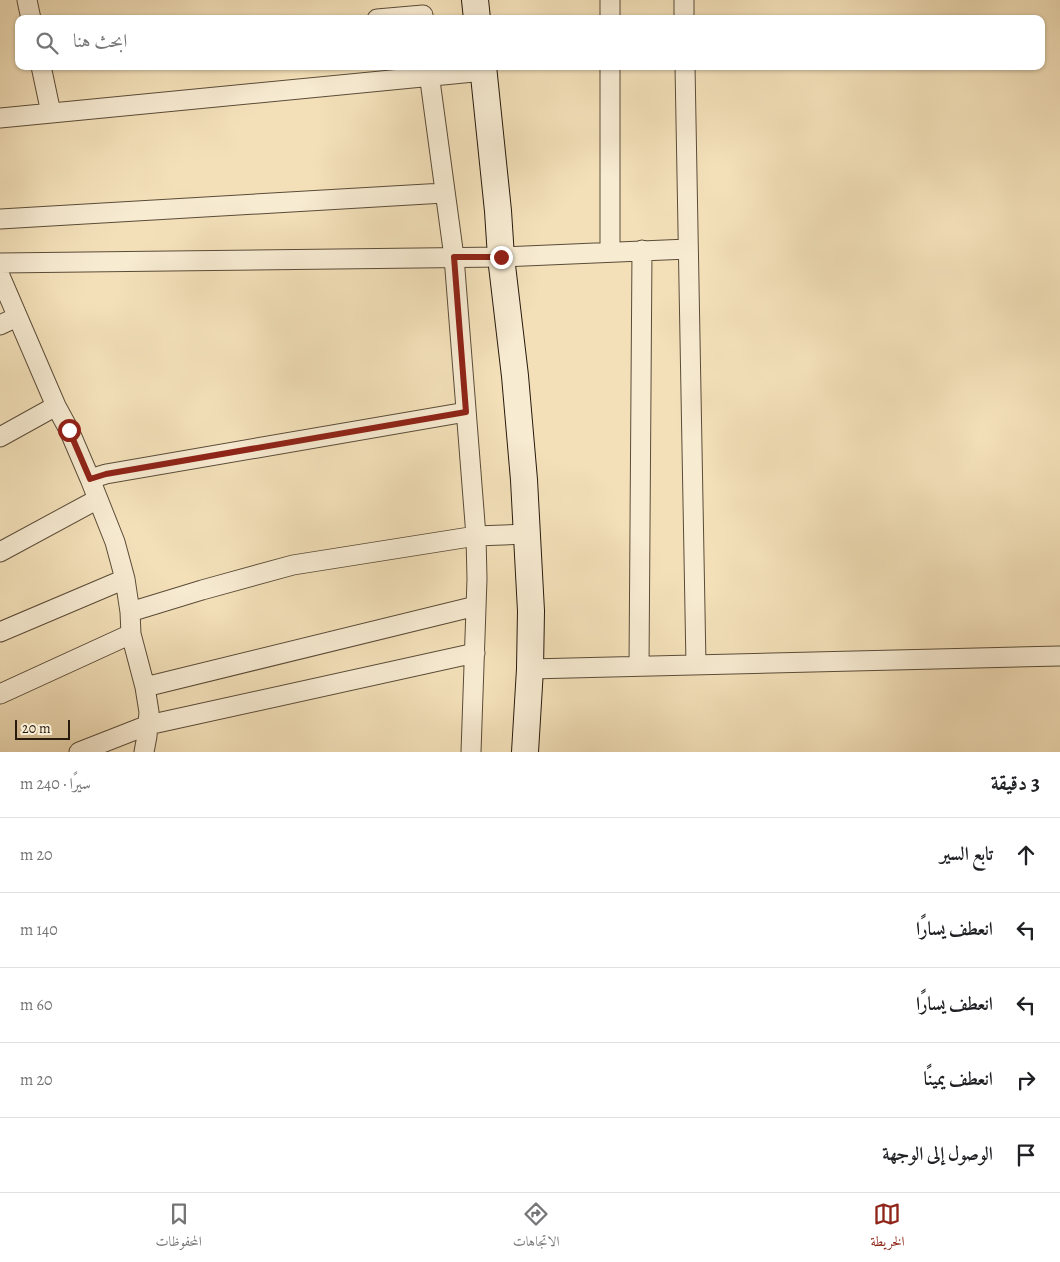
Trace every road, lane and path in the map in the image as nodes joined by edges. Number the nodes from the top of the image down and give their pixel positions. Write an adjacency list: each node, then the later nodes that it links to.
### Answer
1 (27, 0): 6 (street)
2 (475, 0): 8 (street)
3 (610, 0): 9 (street)
4 (684, 0): 10 (street)
5 (423, 11): 7 (street)
6 (30, 15)
7 (400, 15)
8 (477, 15)
9 (610, 15)
10 (684, 15)
11 (42, 70): 17 (street)
12 (456, 70): 16 (street)
13 (484, 70): 25 (street)
14 (610, 70): 23 (street)
15 (685, 70): 21 (street)
16 (428, 71): 17 (street); 19 (street)
17 (51, 113): 18 (street)
18 (0, 118)
19 (444, 193): 20 (street); 24 (street)
20 (0, 219)
21 (688, 249): 22 (street); 45 (street)
22 (642, 250): 23 (street); 46 (street)
23 (610, 251): 25 (street)
24 (454, 257): 25 (street); 26 (street); 31 (street)
25 (501, 257): 35 (street)
26 (0, 263)
27 (0, 276): 28 (street)
28 (17, 317): 29 (street); 30 (street)
29 (0, 325)
30 (56, 406): 32 (street); 33 (street)
31 (466, 412): 33 (street); 36 (street)
32 (0, 437)
33 (90, 479): 34 (street)
34 (98, 499): 37 (street); 38 (street)
35 (527, 534): 36 (street); 47 (street)
36 (476, 536): 39 (street); 40 (street)
37 (0, 552)
38 (125, 579): 40 (street); 41 (street)
39 (476, 606): 43 (street); 48 (street)
40 (130, 612): 42 (street)
41 (0, 632)
42 (131, 634): 48 (street); 49 (street)
43 (475, 653): 50 (street); 53 (street)
44 (1060, 656): 45 (street)
45 (696, 665): 46 (street)
46 (639, 666): 47 (street)
47 (530, 669): 54 (street)
48 (146, 687): 50 (street)
49 (0, 694)
50 (148, 725): 51 (street); 52 (street)
51 (79, 752)
52 (144, 752)
53 (471, 752)
54 (525, 752)

